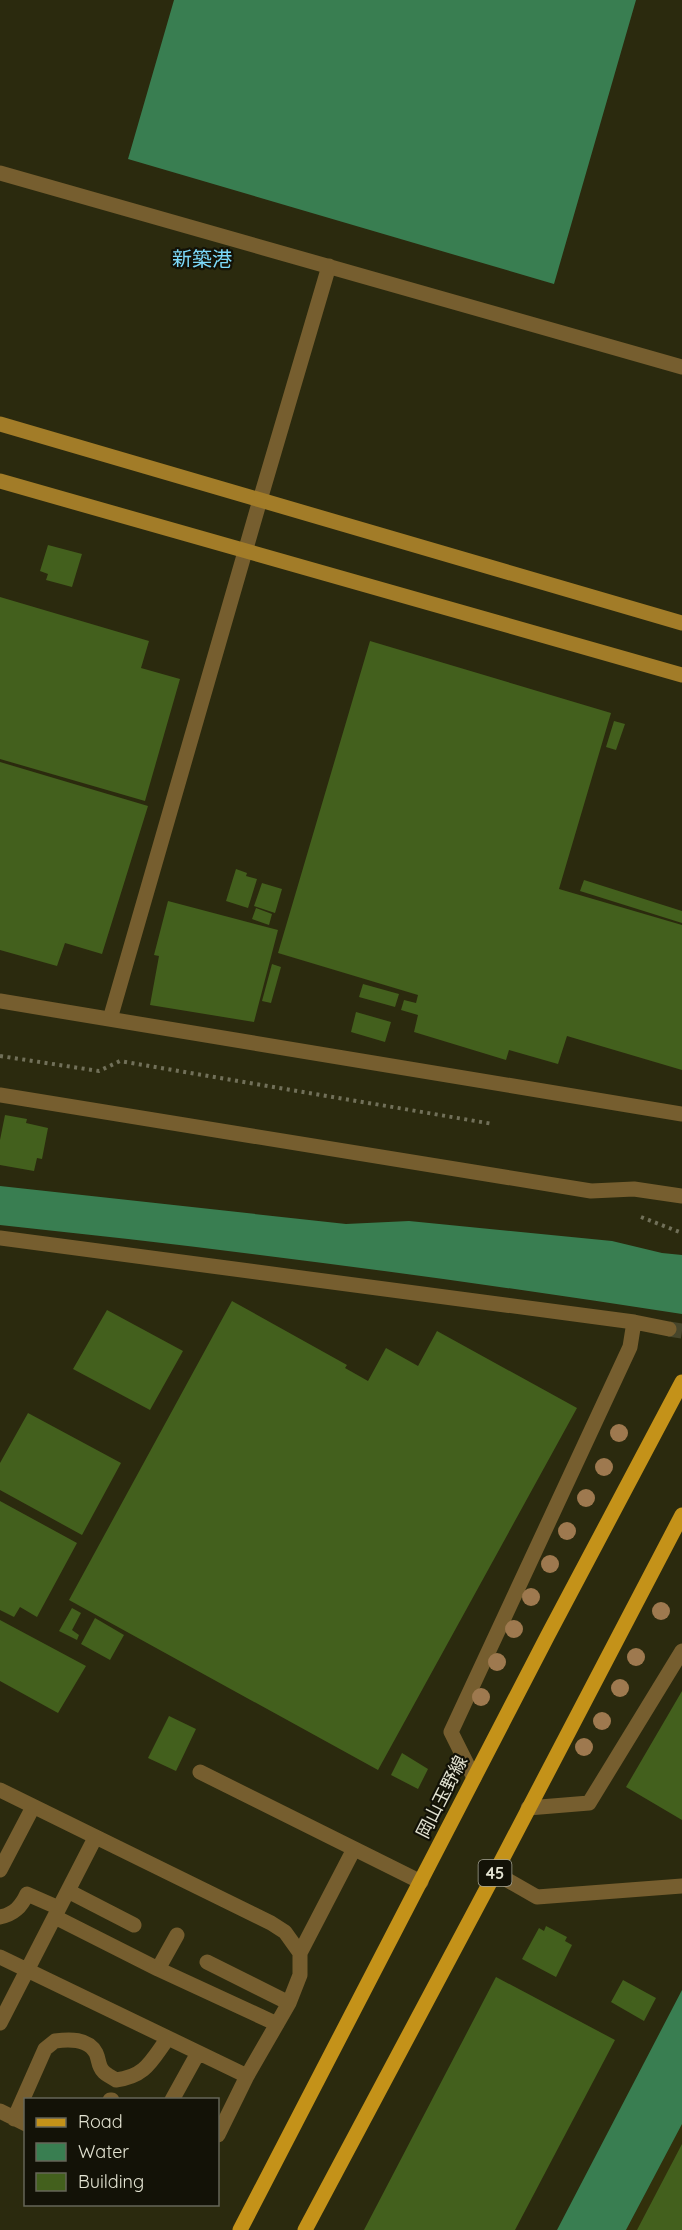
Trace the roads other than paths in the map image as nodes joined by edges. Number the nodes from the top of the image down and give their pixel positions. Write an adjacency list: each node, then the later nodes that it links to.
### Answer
1 (0, 173): 2 (street)
2 (329, 266): 3 (street); 6 (street)
3 (682, 367)
4 (0, 424): 6 (street)
5 (0, 481): 7 (street)
6 (260, 500): 7 (street); 8 (street)
7 (244, 552): 9 (street); 11 (street)
8 (682, 623)
9 (682, 675)
10 (0, 1002): 11 (street)
11 (110, 1019): 13 (street)
12 (0, 1095): 14 (street)
13 (682, 1114)
14 (682, 1196)
15 (0, 1238): 16 (street)
16 (634, 1322): 17 (street); 22 (street)
17 (669, 1329)
18 (682, 1382): 22 (main road, 岡山玉野線)
19 (682, 1515): 25 (main road, 45)
20 (682, 1651): 25 (street)
21 (200, 1772): 27 (street)
22 (474, 1779): 30 (main road, 岡山玉野線)
23 (0, 1790): 24 (street)
24 (33, 1807): 26 (street); 28 (street)
25 (528, 1808): 29 (main road, 45)
26 (95, 1838): 32 (street); 37 (street)
27 (354, 1849): 30 (street); 37 (street)
28 (0, 1870)
29 (495, 1873): 31 (street); 54 (main road, 45)
30 (421, 1882): 53 (main road, 岡山玉野線)
31 (682, 1886)
32 (68, 1891): 33 (street); 35 (street)
33 (57, 1912): 34 (street); 40 (street); 41 (street)
34 (0, 1917)
35 (134, 1925)
36 (177, 1935): 40 (street)
37 (300, 1953): 42 (street)
38 (0, 1957): 41 (street)
39 (207, 1962): 42 (street)
40 (158, 1969): 44 (street)
41 (27, 1970): 43 (street); 45 (street)
42 (289, 2002): 44 (street)
43 (0, 2023)
44 (277, 2024): 47 (street)
45 (168, 2038): 46 (street); 48 (street)
46 (198, 2053): 47 (street); 49 (street)
47 (247, 2076): 52 (street)
48 (28, 2098)
49 (173, 2098)
50 (0, 2112): 51 (street)
51 (20, 2122)
52 (219, 2133)
53 (240, 2230)
54 (305, 2230)

